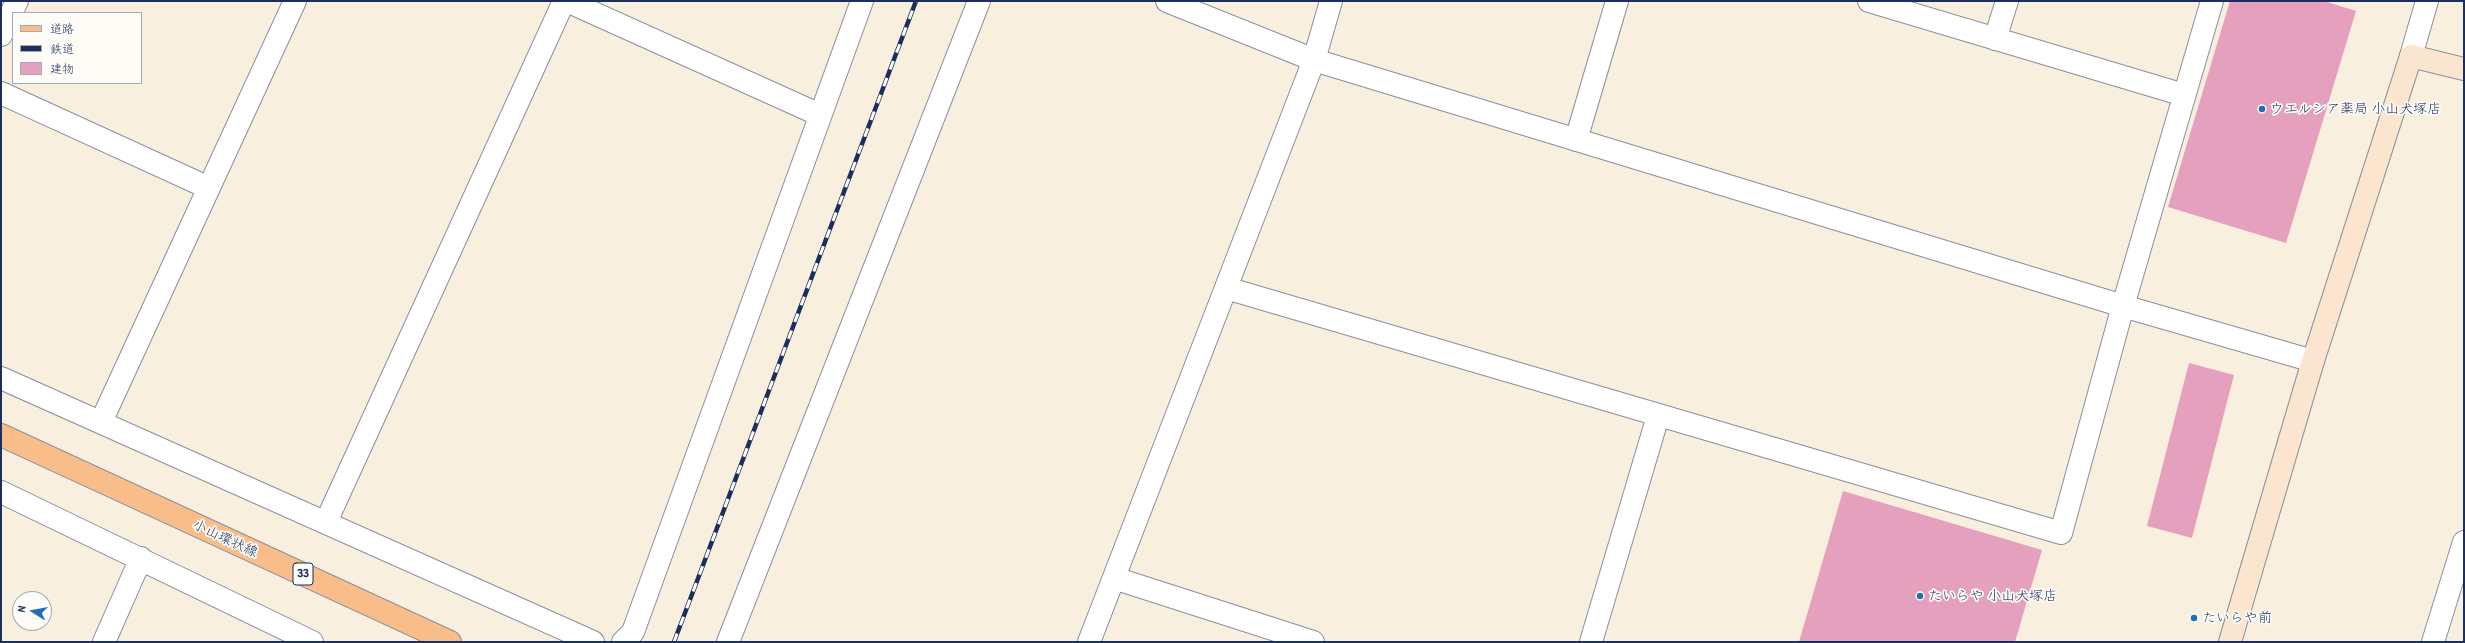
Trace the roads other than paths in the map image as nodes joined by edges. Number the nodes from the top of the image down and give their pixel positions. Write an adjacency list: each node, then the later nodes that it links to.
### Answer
1 (17, 1): 14 (street)
2 (295, 1): 23 (street)
3 (564, 1): 32 (street)
4 (567, 1): 21 (street)
5 (862, 1): 21 (street)
6 (979, 1): 41 (street)
7 (1167, 1): 17 (street)
8 (1331, 1): 17 (street)
9 (1617, 1): 22 (street)
10 (1869, 1): 15 (street)
11 (2007, 1): 15 (street)
12 (2212, 1): 20 (street)
13 (2427, 1): 16 (street)
14 (1, 35)
15 (1995, 39): 20 (street)
16 (2412, 56): 18 (street); 26 (street)
17 (1314, 60): 22 (street); 24 (street)
18 (2464, 69)
19 (1, 93): 23 (street)
20 (2184, 95): 25 (street)
21 (820, 115): 40 (street)
22 (1576, 140): 25 (street)
23 (209, 188): 29 (street)
24 (1226, 288): 28 (street); 35 (street)
25 (2123, 306): 26 (street); 28 (street)
26 (2313, 361): 45 (street)
27 (1, 378): 29 (street)
28 (1658, 416): 44 (street)
29 (101, 422): 32 (street)
30 (1, 435): 38 (main road, 小山環状線 / 33)
31 (1, 492): 34 (street)
32 (326, 522): 39 (street)
33 (2464, 542): 46 (street)
34 (141, 558): 36 (street); 37 (street)
35 (1114, 578): 42 (street); 43 (street)
36 (104, 642)
37 (312, 642)
38 (450, 642)
39 (593, 642)
40 (623, 642)
41 (728, 642)
42 (1089, 642)
43 (1313, 642)
44 (1591, 642)
45 (2230, 642)
46 (2433, 642)

